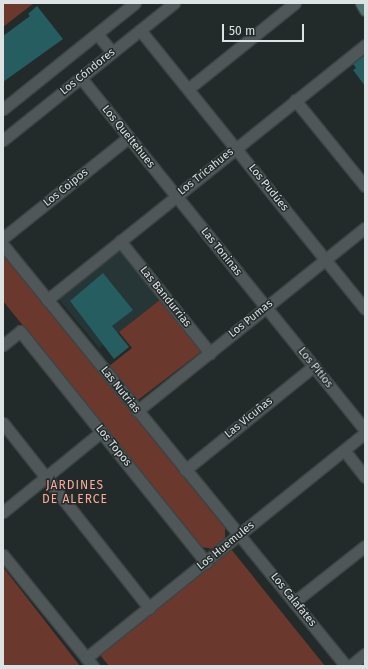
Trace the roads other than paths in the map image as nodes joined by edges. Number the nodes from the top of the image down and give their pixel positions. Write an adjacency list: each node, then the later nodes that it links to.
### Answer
1 (135, 3): 7 (street)
2 (174, 3): 6 (street, Los Cóndores)
3 (296, 3): 11 (street)
4 (361, 3): 5 (main road)
5 (365, 10)
6 (140, 30): 9 (street, Los Cóndores); 11 (street, Los Pudúes)
7 (97, 34): 9 (street); 13 (street)
8 (365, 45): 12 (street, Los Tricahues)
9 (112, 52): 10 (street, Los Cóndores)
10 (81, 78): 14 (street, Los Queltehues); 15 (street, Los Cóndores)
11 (188, 89): 16 (street, Los Pudúes)
12 (296, 100): 16 (street, Los Tricahues); 17 (street)
13 (3, 109)
14 (129, 137): 18 (street, Los Queltehues); 20 (street, Los Coipos)
15 (3, 140)
16 (236, 148): 18 (street, Los Tricahues); 23 (street, Los Pudúes)
17 (365, 186)
18 (176, 196): 21 (street, Los Tricahues); 25 (street, Las Toninas)
19 (365, 228): 23 (street, Los Pumas)
20 (3, 238)
21 (120, 241): 24 (street, Los Tricahues); 28 (street, Las Bandurrias)
22 (3, 245): 24 (street, Las Nutrias)
23 (325, 260): 25 (street, Los Pumas); 26 (street, Los Pudúes)
24 (47, 300): 30 (street, Las Nutrias)
25 (266, 307): 28 (street, Los Pumas); 29 (street, Los Pitios)
26 (365, 309)
27 (3, 345): 33 (street, Los Topos)
28 (210, 353): 30 (street, Los Pumas)
29 (314, 366): 32 (street, Los Pitios); 36 (street, Las Vicuñas)
30 (137, 411): 36 (street, Las Nutrias)
31 (3, 423): 37 (street)
32 (365, 430)
33 (101, 432): 37 (street); 43 (street, Los Topos)
34 (365, 433): 35 (street, Los Huemules)
35 (344, 450): 38 (street); 40 (street, Los Huemules)
36 (185, 470): 40 (street, Las Nutrias)
37 (46, 477): 39 (street); 45 (street)
38 (365, 477)
39 (3, 512)
40 (239, 535): 43 (street, Los Huemules); 44 (street, Los Calafates)
41 (365, 546): 44 (street)
42 (3, 555): 47 (street)
43 (206, 562): 45 (street, Los Huemules)
44 (294, 602): 48 (street, Los Calafates)
45 (149, 608): 47 (street, Los Huemules)
46 (365, 654): 49 (street)
47 (89, 662)
48 (346, 666)
49 (350, 666)

